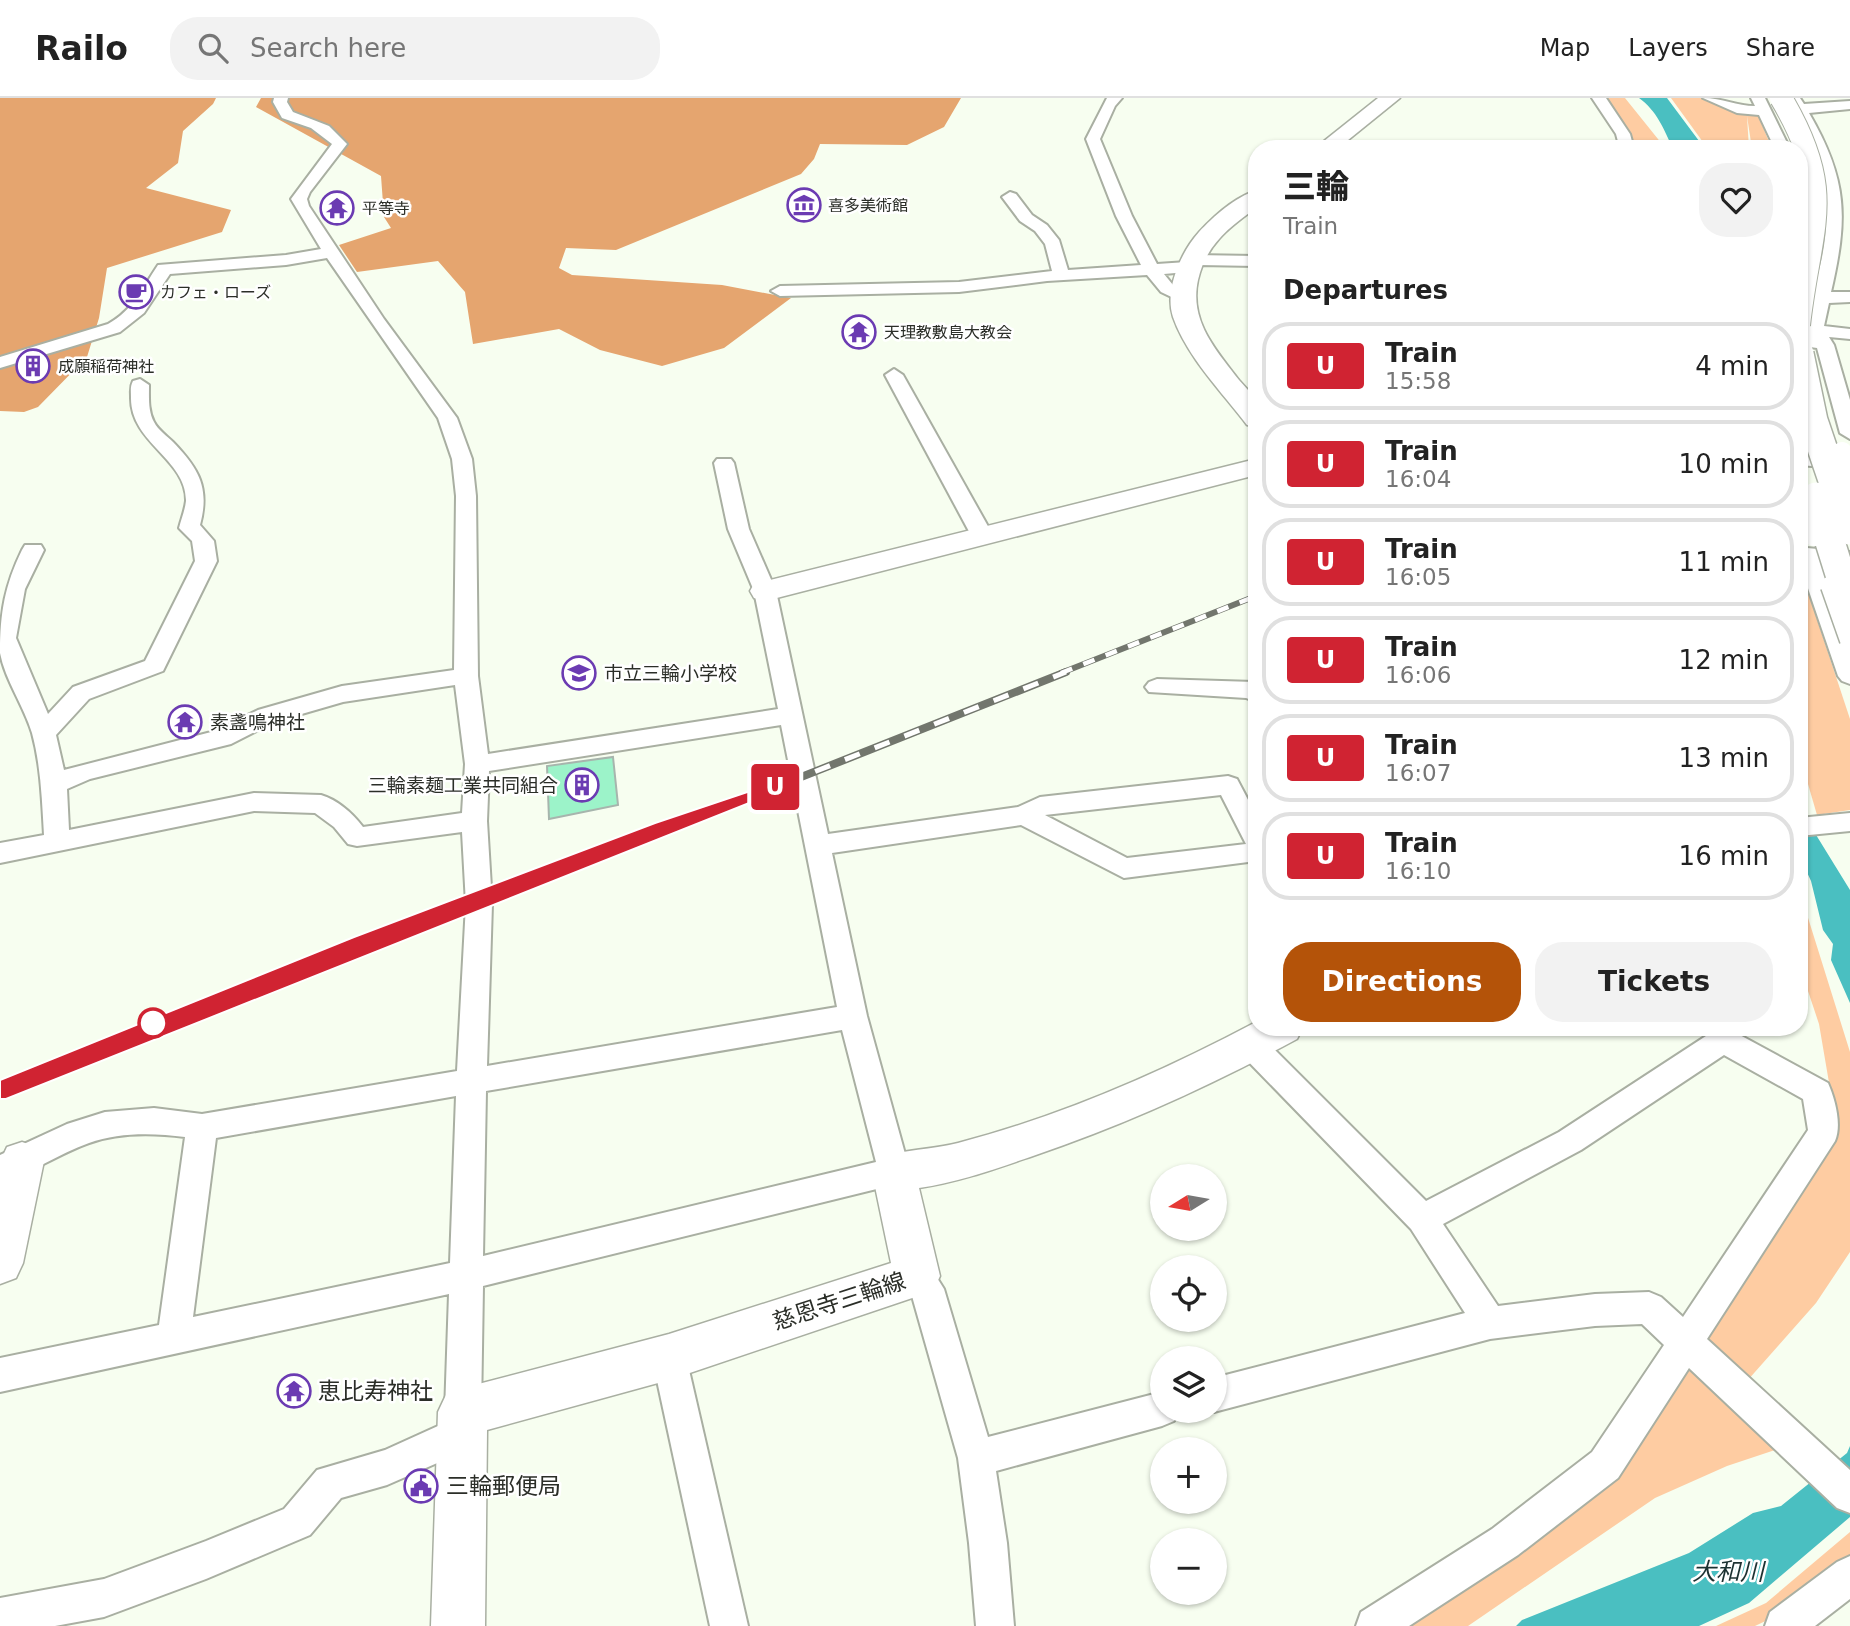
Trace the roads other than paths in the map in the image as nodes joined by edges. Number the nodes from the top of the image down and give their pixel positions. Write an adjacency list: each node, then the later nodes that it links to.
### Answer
1 (281, 98): 18 (street)
2 (1115, 98): 21 (street)
3 (1390, 98): 8 (main road)
4 (1599, 98): 9 (street)
5 (1710, 98): 6 (street)
6 (1786, 102): 7 (street); 10 (street); 11 (main road); 12 (main road, bridge); 16 (street)
7 (1845, 102)
8 (1336, 140)
9 (1625, 140)
10 (1784, 140)
11 (1792, 140)
12 (1803, 140)
13 (1808, 151): 27 (main road, bridge)
14 (1010, 197): 22 (street)
15 (1248, 204): 20 (main road)
16 (1839, 234): 17 (street); 26 (street)
17 (1850, 247)
18 (331, 252): 32 (street); 55 (street)
19 (1248, 262): 20 (street)
20 (1193, 263): 21 (street); 25 (main road)
21 (1154, 271): 22 (street); 25 (street)
22 (1061, 275): 23 (street)
23 (780, 291)
24 (1850, 297): 26 (street)
25 (1184, 298): 36 (main road)
26 (1819, 298): 28 (street)
27 (1808, 318)
28 (1808, 326)
29 (1808, 328): 31 (street)
30 (1808, 331): 37 (street)
31 (1850, 334)
32 (0, 363)
33 (894, 375): 45 (street)
34 (140, 385): 59 (street)
35 (1808, 400): 44 (main road, bridge)
36 (1248, 408)
37 (1847, 450): 38 (street); 42 (street, bridge)
38 (1808, 457)
39 (724, 463): 50 (street)
40 (1248, 465): 45 (main road)
41 (1808, 468): 51 (main road, bridge)
42 (1850, 475)
43 (1808, 518): 53 (street, bridge)
44 (1850, 530)
45 (983, 537): 50 (main road)
46 (33, 550): 52 (street)
47 (1808, 554): 49 (street)
48 (1808, 557): 54 (street)
49 (1850, 558)
50 (765, 591): 58 (street)
51 (1850, 606)
52 (2, 638): 59 (street)
53 (1850, 640)
54 (1849, 672)
55 (466, 676): 60 (street); 61 (street)
56 (1157, 687): 57 (street)
57 (1248, 690)
58 (790, 715): 60 (street); 68 (street)
59 (44, 733): 61 (street)
60 (477, 764): 63 (street)
61 (54, 784): 67 (street)
62 (1024, 815): 65 (street); 68 (street); 70 (street)
63 (474, 821): 67 (street); 75 (street)
64 (1850, 822): 66 (street)
65 (1248, 823)
66 (1808, 826)
67 (57, 840): 69 (street)
68 (819, 845): 71 (street)
69 (0, 853)
70 (1248, 853)
71 (853, 1016): 75 (street); 78 (street)
72 (1268, 1036): 78 (main road); 79 (street)
73 (1721, 1036): 79 (street)
74 (1727, 1036): 85 (street)
75 (471, 1083): 76 (street); 81 (street)
76 (202, 1127): 77 (street); 84 (street)
77 (11, 1165): 80 (main road)
78 (894, 1172): 81 (street); 82 (main road, 慈恩寺三輪線)
79 (1422, 1219): 83 (street)
80 (0, 1263)
81 (466, 1275): 84 (street); 90 (street)
82 (917, 1276): 86 (main road, 慈恩寺三輪線); 91 (street)
83 (1490, 1324): 85 (street); 88 (street)
84 (174, 1336): 87 (street)
85 (1693, 1348): 92 (street); 98 (street)
86 (669, 1357): 90 (main road, 慈恩寺三輪線); 96 (street)
87 (0, 1375)
88 (1227, 1392)
89 (1150, 1412): 91 (street)
90 (463, 1422): 94 (street); 95 (main road)
91 (976, 1458): 97 (street)
92 (1850, 1495)
93 (1850, 1575): 99 (street)
94 (0, 1617)
95 (458, 1626)
96 (729, 1626)
97 (995, 1626)
98 (1375, 1626)
99 (1784, 1626)

